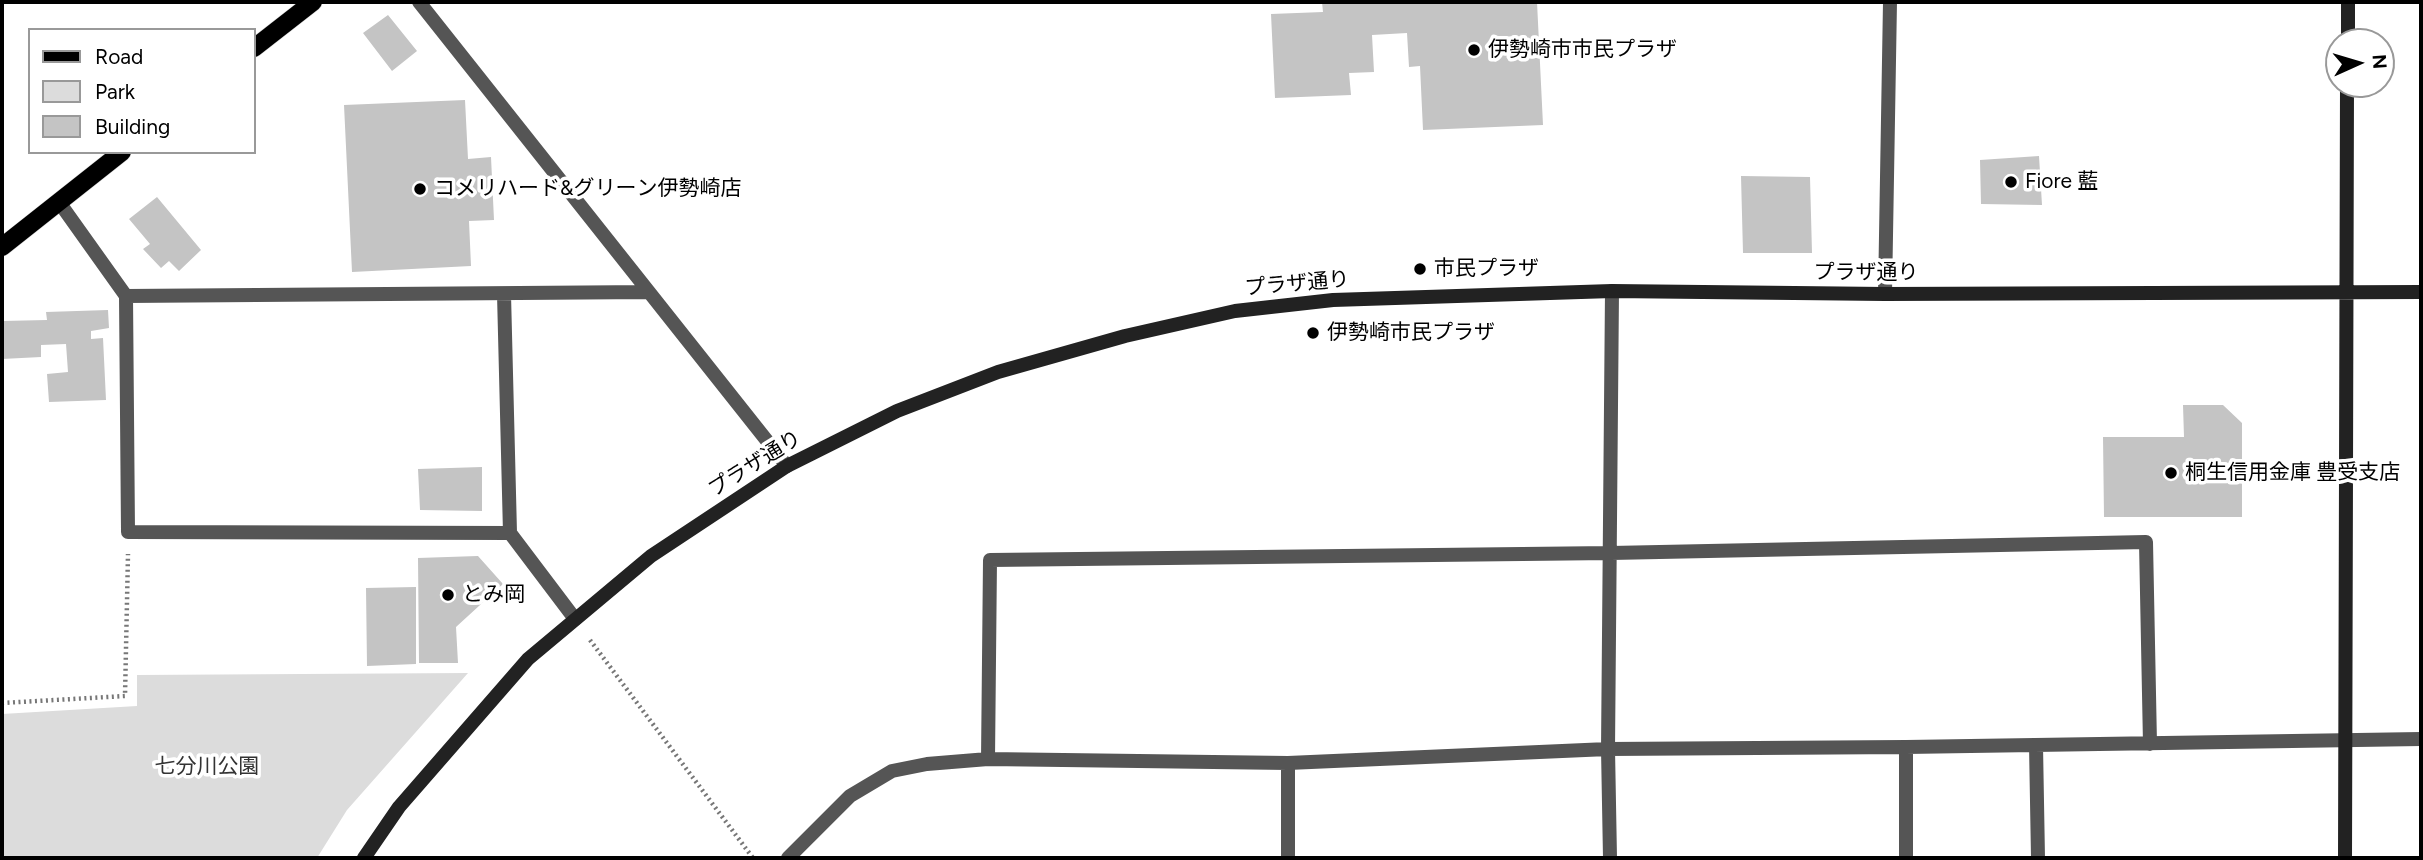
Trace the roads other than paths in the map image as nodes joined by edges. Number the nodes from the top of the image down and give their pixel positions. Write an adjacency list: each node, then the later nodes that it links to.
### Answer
1 (313, 2): 6 (main road)
2 (419, 2): 12 (street)
3 (1890, 2): 16 (street)
4 (2348, 2): 5 (street)
5 (2348, 28)
6 (256, 46)
7 (2347, 98): 13 (street)
8 (119, 154): 9 (main road)
9 (59, 202): 10 (main road); 17 (street)
10 (2, 247)
11 (1612, 291): 16 (street, プラザ通り); 18 (street, プラザ通り); 20 (street)
12 (649, 292): 15 (street); 18 (street)
13 (2346, 292): 14 (street, プラザ通り); 16 (street, プラザ通り); 23 (street)
14 (2421, 292)
15 (505, 294): 17 (street); 19 (street)
16 (1885, 294)
17 (126, 296): 19 (street)
18 (787, 466): 21 (street, プラザ通り)
19 (510, 533): 21 (street)
20 (1611, 553): 24 (street); 27 (street); 28 (street)
21 (575, 620): 30 (street, プラザ通り)
22 (2421, 739): 23 (street)
23 (2345, 740): 24 (street); 36 (street)
24 (2150, 744): 25 (street)
25 (2036, 745): 26 (street); 35 (street)
26 (1906, 747): 27 (street); 34 (street)
27 (1608, 748): 29 (street); 33 (street)
28 (988, 759): 29 (street); 31 (street)
29 (1288, 763): 32 (street)
30 (364, 858)
31 (788, 858)
32 (1288, 858)
33 (1610, 858)
34 (1906, 858)
35 (2038, 858)
36 (2345, 858)

